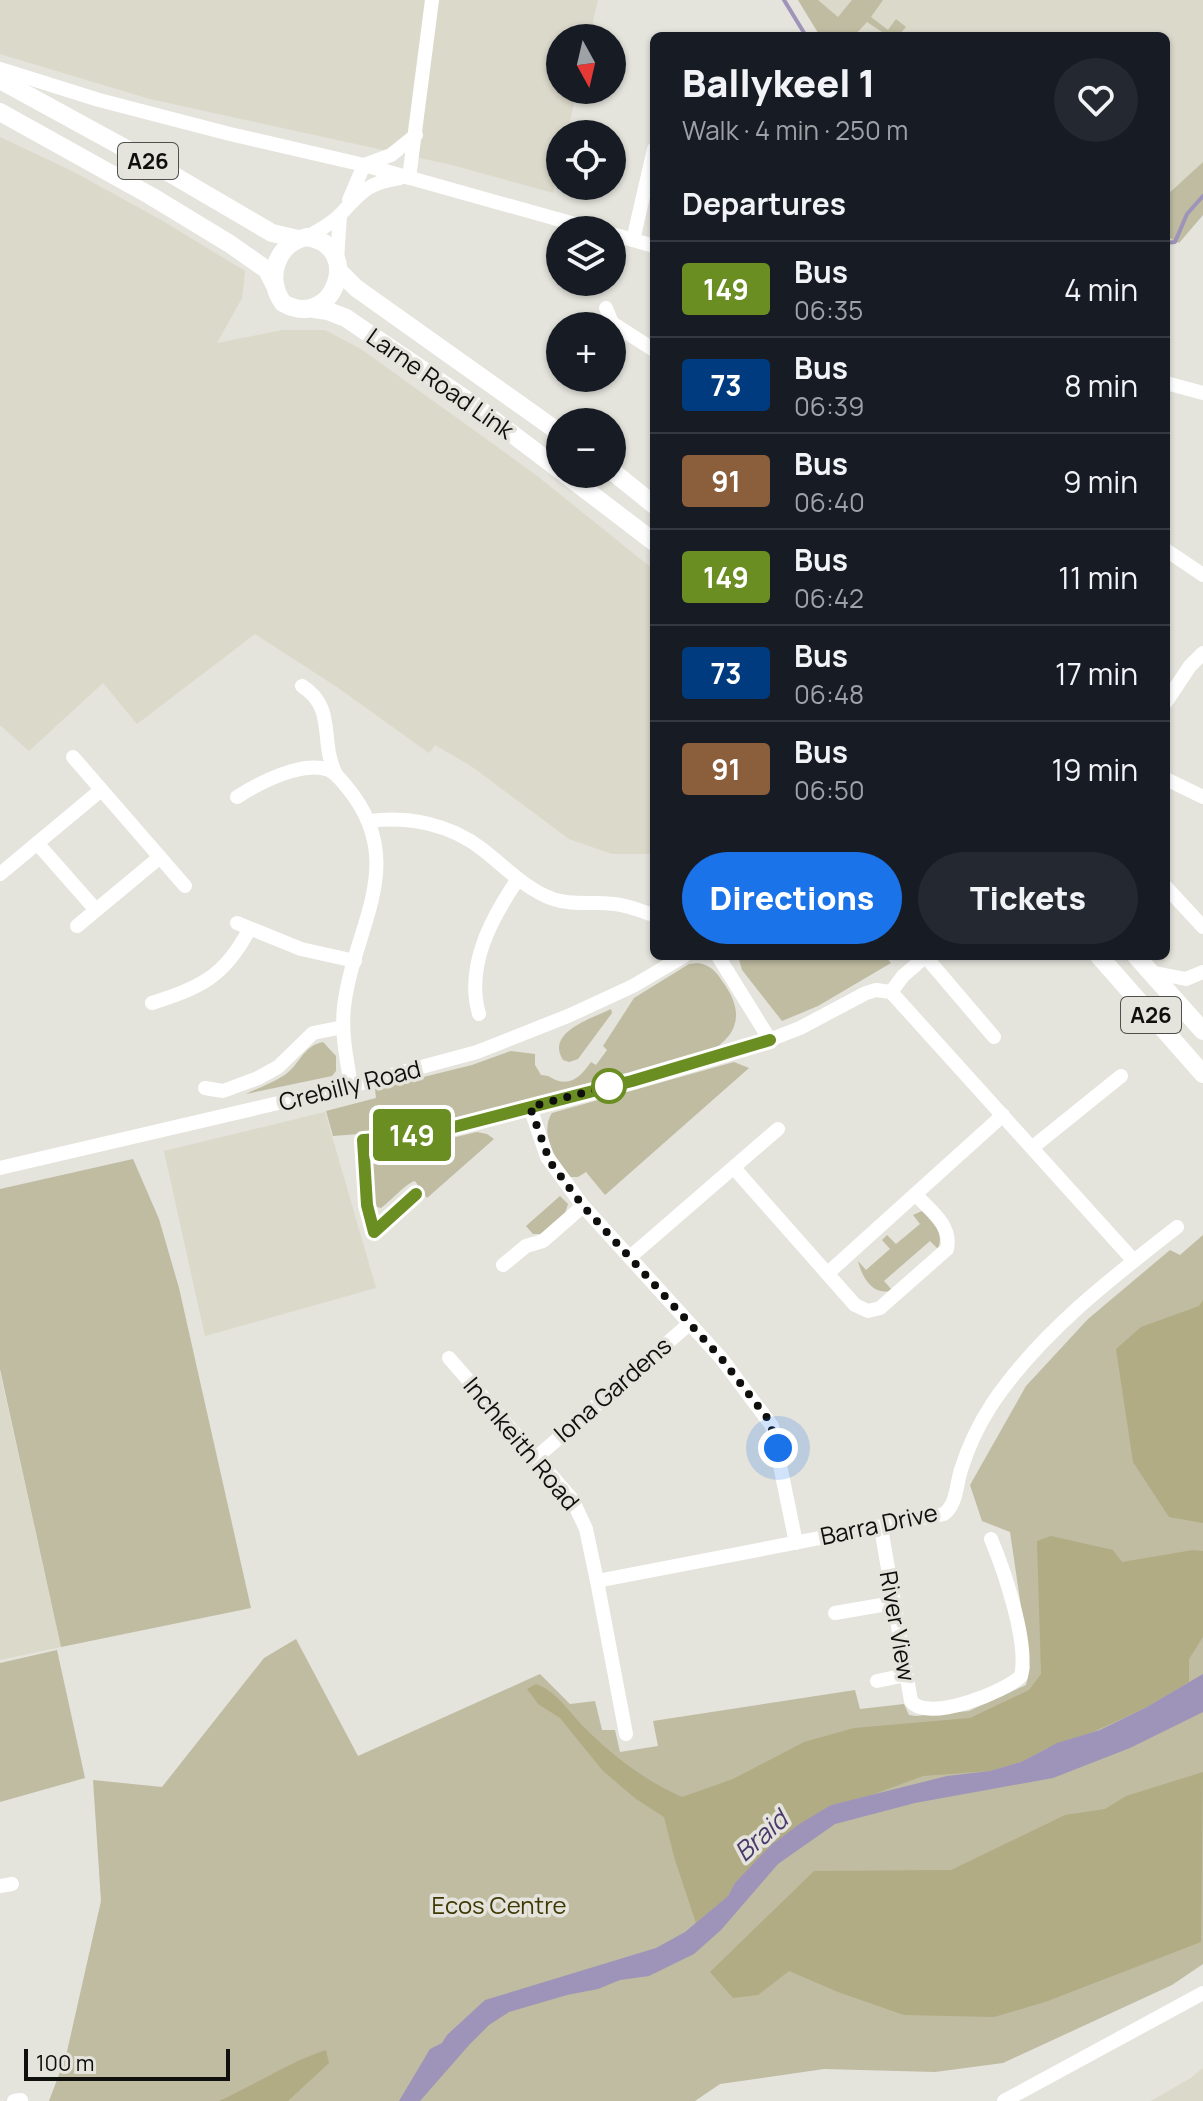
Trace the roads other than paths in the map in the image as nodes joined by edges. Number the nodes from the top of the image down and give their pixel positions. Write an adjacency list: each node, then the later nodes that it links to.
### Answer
1 (432, 0): 5 (street)
2 (0, 69): 6 (street)
3 (0, 80): 11 (main road, A26)
4 (0, 112): 16 (main road, A26)
5 (416, 135): 6 (street); 7 (street)
6 (364, 165): 7 (street); 9 (street)
7 (407, 178): 9 (street); 10 (street)
8 (650, 185): 13 (street)
9 (344, 210): 11 (street); 15 (street)
10 (546, 216)
11 (302, 238): 15 (main road, A26); 16 (main road)
12 (626, 238): 13 (street)
13 (633, 240): 14 (street)
14 (650, 245)
15 (338, 265): 18 (main road); 22 (main road, Larne Road Link / A26)
16 (274, 284): 18 (main road, A26)
17 (606, 308): 19 (street)
18 (314, 309): 23 (main road, Larne Road Link / A26)
19 (650, 347)
20 (1170, 384): 21 (street)
21 (1203, 393)
22 (546, 423)
23 (546, 460)
24 (626, 482): 26 (main road)
25 (583, 488): 27 (main road, Larne Road Link / A26)
26 (650, 502)
27 (650, 539)
28 (1170, 553): 29 (street)
29 (1203, 575)
30 (1203, 653): 32 (street)
31 (302, 686): 34 (street)
32 (1170, 696)
33 (73, 757): 36 (street)
34 (336, 774): 37 (street); 39 (street)
35 (1170, 781): 38 (street)
36 (101, 790): 40 (street); 41 (street)
37 (237, 797)
38 (1203, 797)
39 (370, 821): 43 (street); 56 (street)
40 (37, 843): 42 (street); 46 (street)
41 (160, 857): 44 (street); 46 (street)
42 (0, 874)
43 (518, 879): 47 (street); 61 (street)
44 (185, 886)
45 (1170, 891): 49 (street)
46 (96, 910): 48 (street)
47 (650, 914)
48 (77, 926)
49 (1203, 927)
50 (677, 960): 68 (street, Crebilly Road)
51 (720, 960): 65 (street)
52 (921, 960): 59 (street)
53 (929, 960): 64 (street)
54 (1103, 960): 66 (main road, A26)
55 (1140, 960): 57 (main road, A26)
56 (355, 961): 60 (street); 62 (street)
57 (1150, 972): 58 (street); 63 (main road, A26)
58 (1203, 972)
59 (891, 992): 65 (street); 71 (street)
60 (152, 1003)
61 (479, 1014)
62 (343, 1027): 68 (street); 69 (street)
63 (1203, 1031)
64 (994, 1037)
65 (770, 1040): 70 (street)
66 (1203, 1074)
67 (1121, 1076): 73 (street)
68 (351, 1086): 74 (street, Crebilly Road)
69 (205, 1088)
70 (530, 1107): 76 (street); 78 (street)
71 (1003, 1115): 73 (street); 77 (street)
72 (778, 1129): 75 (street)
73 (1033, 1147): 81 (street)
74 (0, 1168)
75 (734, 1168): 80 (street); 83 (street)
76 (416, 1194)
77 (915, 1194): 83 (street); 83 (street)
78 (583, 1206): 80 (street); 82 (street)
79 (1177, 1227): 81 (street, Barra Drive)
80 (630, 1257): 84 (street)
81 (1134, 1261): 87 (street, Barra Drive)
82 (503, 1265)
83 (828, 1273)
84 (689, 1324): 86 (street, Iona Gardens); 89 (street)
85 (449, 1358): 86 (street, Inchkeith Road)
86 (537, 1457): 90 (street, Inchkeith Road)
87 (881, 1528): 89 (street, Barra Drive); 91 (street, River View)
88 (991, 1539): 93 (street, River View)
89 (796, 1543): 90 (street, Barra Drive)
90 (597, 1581): 95 (street)
91 (893, 1603): 92 (street); 93 (street, River View)
92 (835, 1613)
93 (906, 1675): 94 (street)
94 (877, 1681)
95 (626, 1734)
96 (1203, 1993): 99 (street)
97 (21, 2100): 98 (street)
98 (14, 2101)
99 (1004, 2101)

